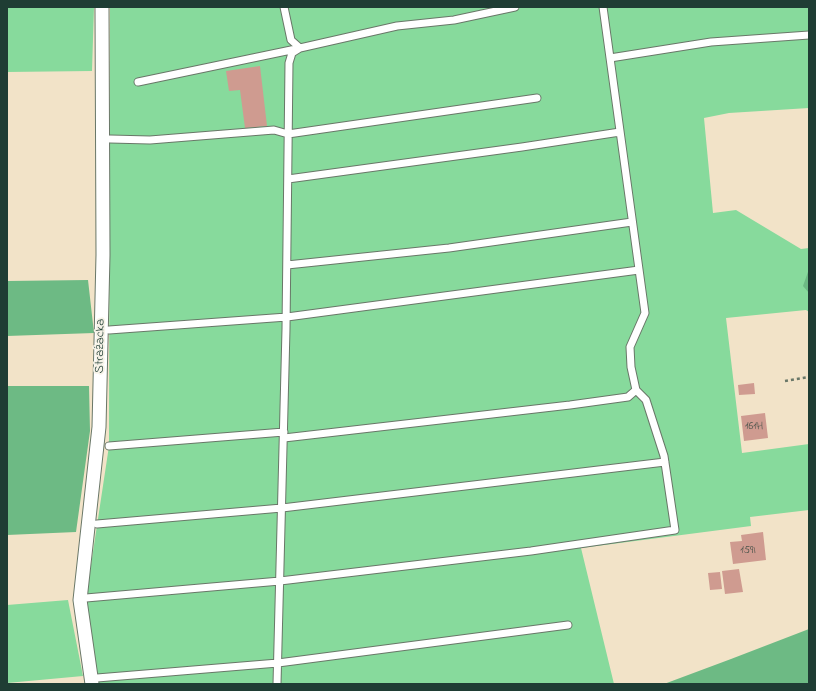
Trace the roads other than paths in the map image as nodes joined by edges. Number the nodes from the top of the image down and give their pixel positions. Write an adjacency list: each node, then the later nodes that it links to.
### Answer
1 (102, 7): 29 (street, Strażacka)
2 (284, 7): 6 (lane)
3 (515, 7): 6 (lane)
4 (603, 7): 7 (lane)
5 (809, 36): 7 (lane)
6 (300, 48): 8 (lane); 11 (lane)
7 (610, 58): 10 (lane)
8 (138, 82)
9 (537, 98): 11 (lane)
10 (620, 132): 13 (lane); 14 (lane)
11 (288, 134): 12 (lane); 13 (lane)
12 (110, 139)
13 (288, 179): 15 (lane)
14 (632, 222): 15 (lane); 16 (lane)
15 (287, 265): 17 (lane)
16 (639, 270): 17 (lane); 19 (lane)
17 (287, 317): 18 (lane); 20 (lane)
18 (109, 330)
19 (636, 390): 20 (lane); 22 (lane)
20 (284, 435): 21 (lane); 23 (lane)
21 (108, 446)
22 (665, 462): 23 (lane); 25 (lane)
23 (282, 508): 24 (lane); 25 (lane)
24 (97, 524)
25 (280, 581): 26 (lane); 28 (lane)
26 (86, 598)
27 (568, 625): 28 (lane)
28 (278, 663): 29 (lane); 30 (lane)
29 (94, 681)
30 (277, 684)

